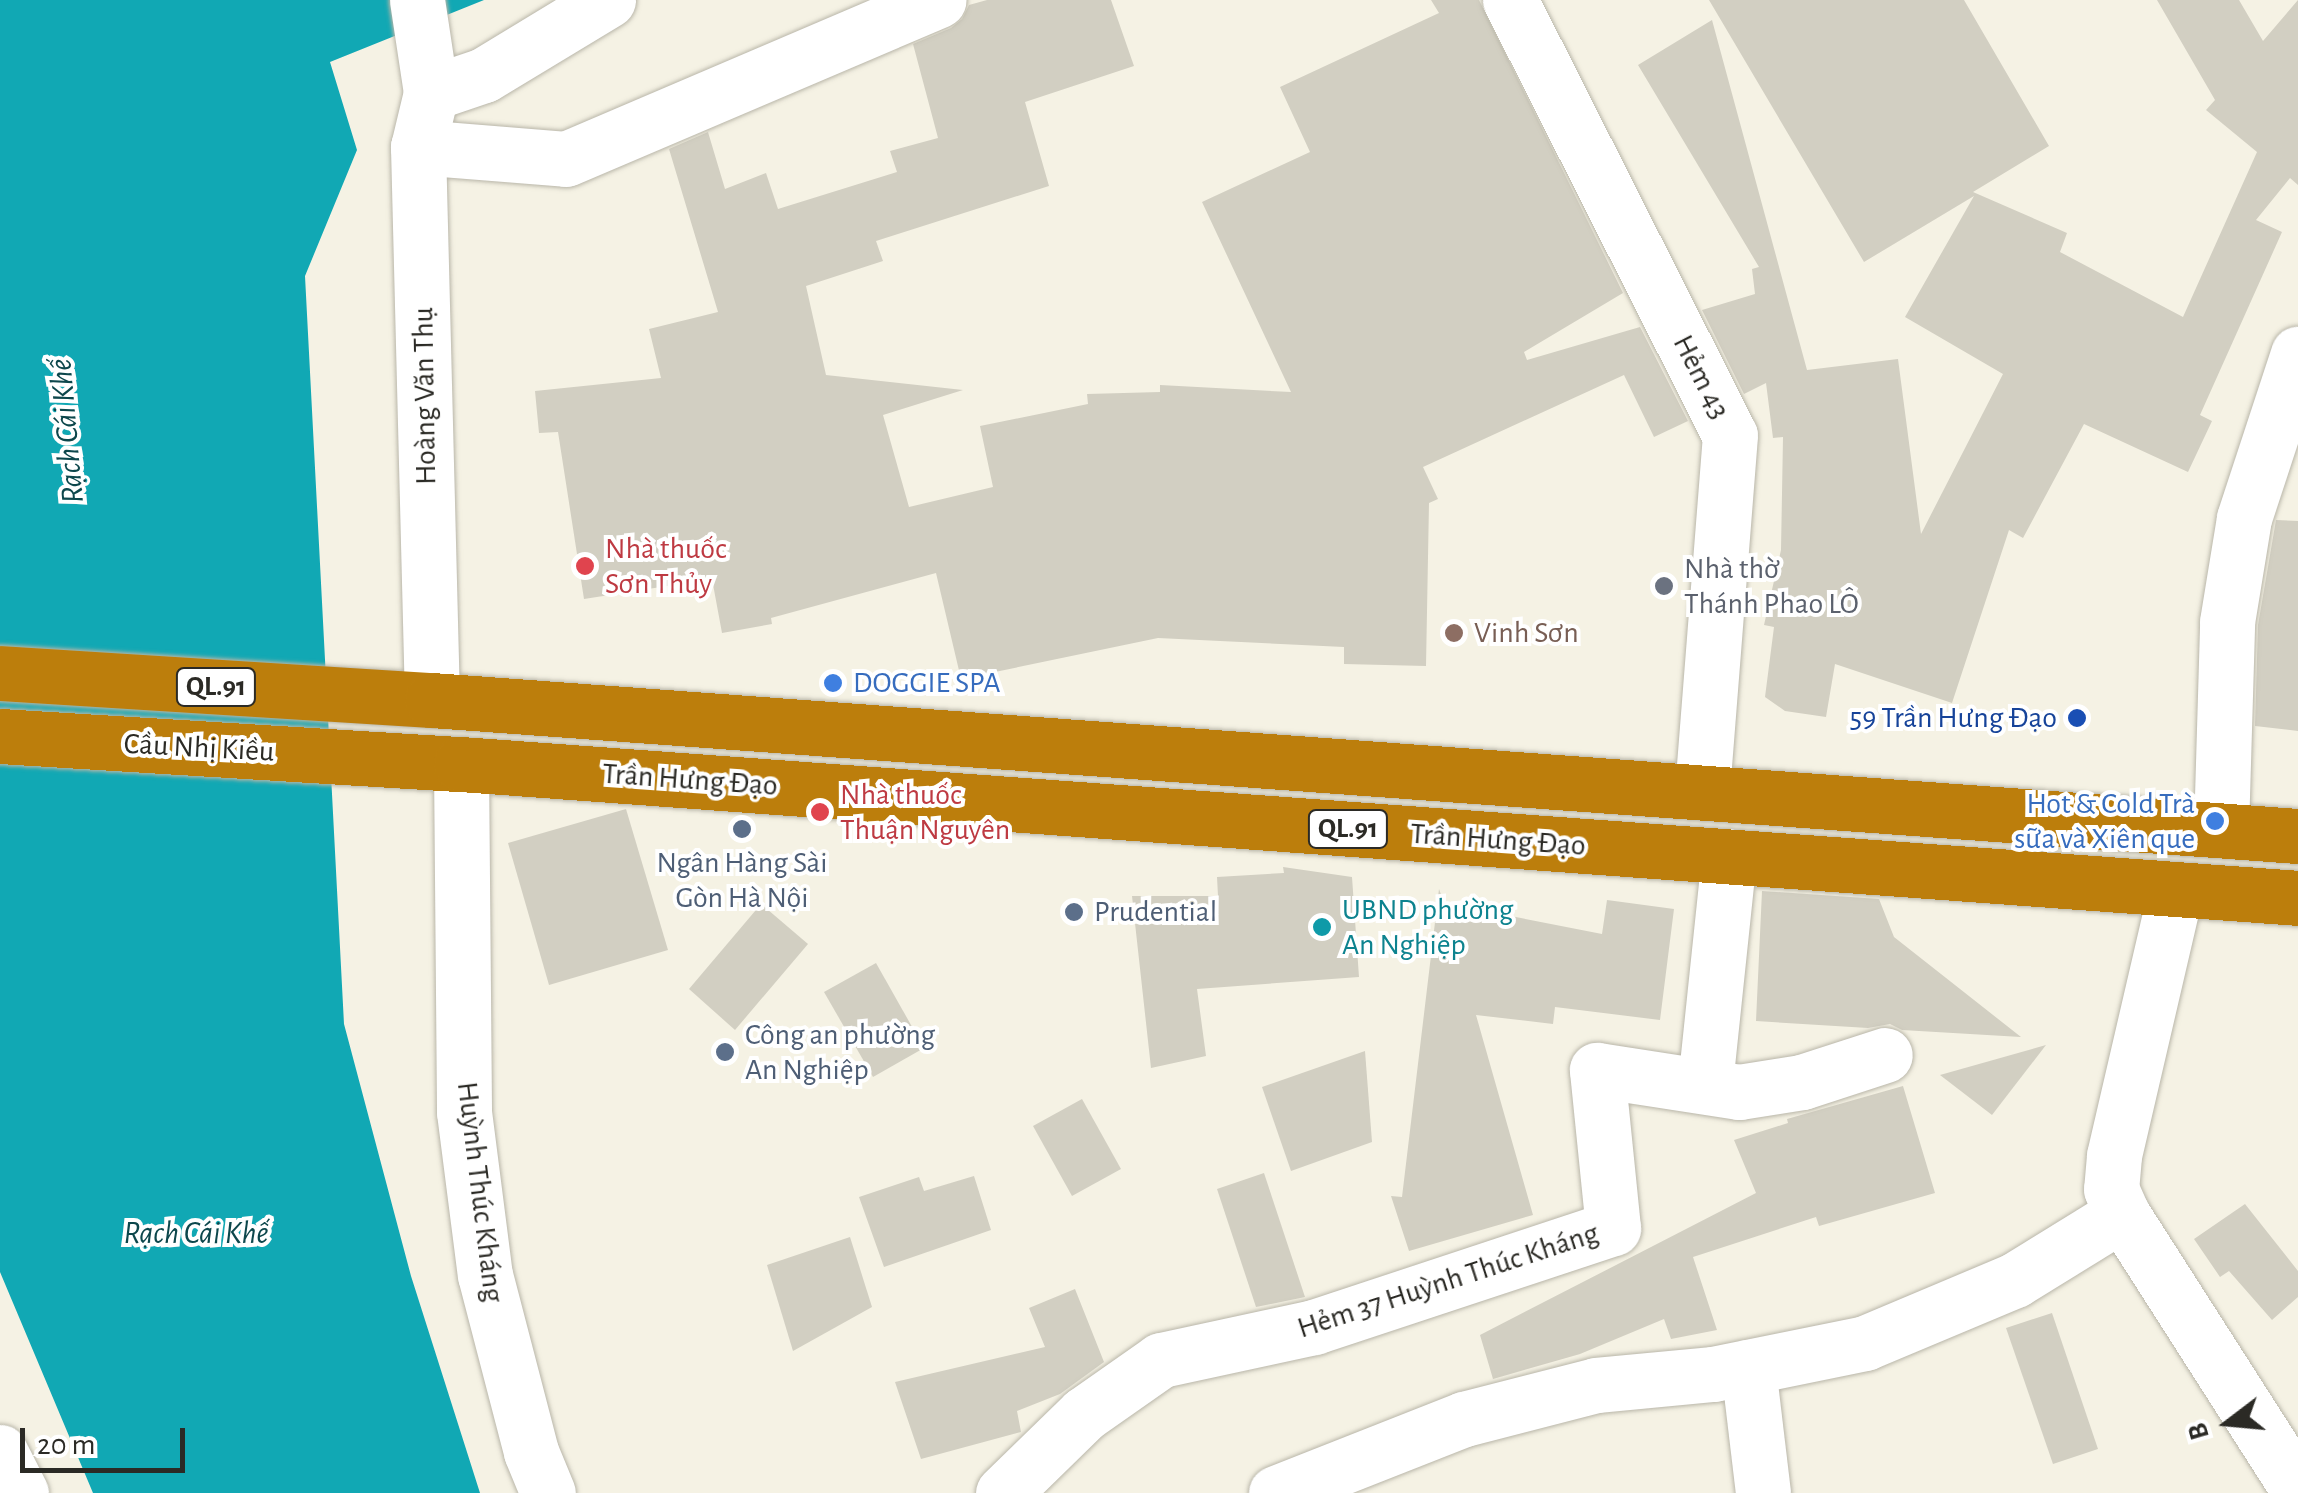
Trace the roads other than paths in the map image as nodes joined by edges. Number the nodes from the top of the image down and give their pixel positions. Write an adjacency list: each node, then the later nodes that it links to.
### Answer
1 (417, 0): 5 (street)
2 (608, 0): 5 (street)
3 (938, 0): 6 (street)
4 (1510, 0): 13 (street, Hẻm 43)
5 (430, 93): 6 (street, Hoàng Văn Thụ)
6 (418, 147): 9 (street, Hoàng Văn Thụ)
7 (2298, 354): 14 (street)
8 (0, 674): 9 (highway, Cầu Nhị Kiều / QL.91)
9 (432, 700): 13 (highway, Trần Hưng Đạo / QL.91)
10 (0, 736): 11 (highway, Cầu Nhị Kiều / QL.91)
11 (398, 760): 12 (highway, Trần Hưng Đạo / QL.91)
12 (461, 764): 16 (highway, Trần Hưng Đạo / QL.91); 26 (street, Huỳnh Thúc Kháng)
13 (1702, 792): 14 (highway, Trần Hưng Đạo / QL.91)
14 (2221, 830): 15 (highway, Trần Hưng Đạo / QL.91)
15 (2298, 836)
16 (1729, 856): 17 (highway, Trần Hưng Đạo / QL.91); 20 (street)
17 (2176, 890): 18 (highway, Trần Hưng Đạo / QL.91); 21 (street)
18 (2298, 898)
19 (1885, 1055): 20 (street, Hẻm 37 Huỳnh Thúc Kháng)
20 (1705, 1084): 27 (street, Hẻm 37 Huỳnh Thúc Kháng)
21 (2122, 1214): 22 (street); 24 (street)
22 (1748, 1367): 28 (street); 29 (street)
23 (0, 1452): 25 (street)
24 (2298, 1489)
25 (22, 1493)
26 (548, 1493)
27 (1003, 1493)
28 (1276, 1493)
29 (1763, 1493)

